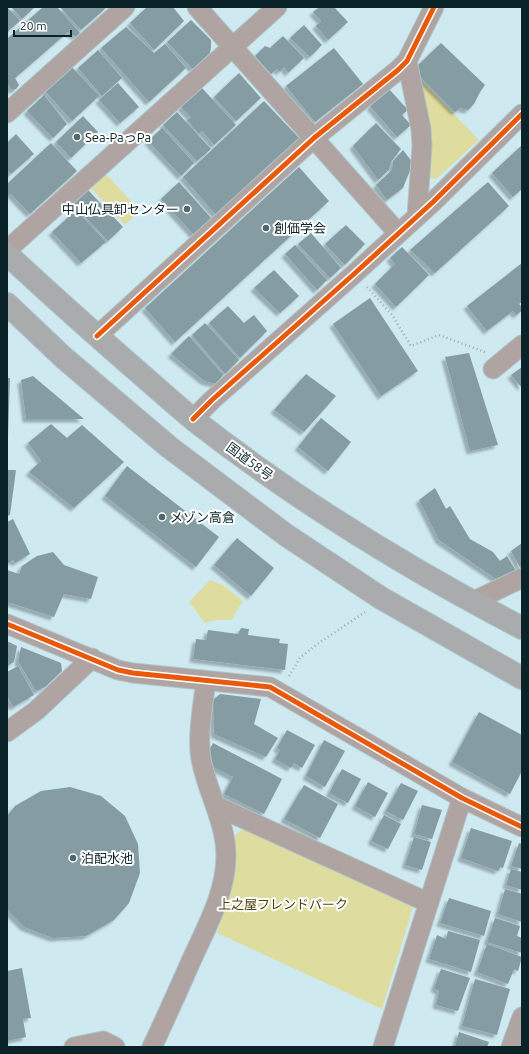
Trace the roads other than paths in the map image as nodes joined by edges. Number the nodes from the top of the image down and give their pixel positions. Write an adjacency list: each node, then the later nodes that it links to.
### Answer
1 (125, 7): 7 (street)
2 (197, 7): 5 (street)
3 (277, 7): 5 (street)
4 (434, 7): 6 (street)
5 (233, 47): 9 (street); 12 (street)
6 (407, 61): 9 (street); 10 (street)
7 (7, 113)
8 (522, 114): 10 (street)
9 (314, 138): 11 (street); 15 (street)
10 (417, 216): 11 (street)
11 (398, 234): 18 (street)
12 (7, 250)
13 (7, 254): 15 (highway, 国道58号)
14 (7, 304): 24 (highway)
15 (97, 336): 18 (highway, 国道58号)
16 (522, 345): 17 (street)
17 (493, 369)
18 (193, 419): 20 (highway, 国道58号)
19 (522, 578): 20 (street)
20 (472, 602): 22 (highway, 国道58号)
21 (7, 624): 23 (street)
22 (522, 628)
23 (92, 658): 25 (street); 26 (street)
24 (522, 678)
25 (206, 681): 27 (street); 28 (street)
26 (7, 732)
27 (462, 798): 29 (street); 30 (street)
28 (216, 806): 30 (street); 34 (street)
29 (522, 826)
30 (429, 903): 35 (street)
31 (522, 1017): 36 (street)
32 (74, 1047): 33 (street)
33 (115, 1047)
34 (152, 1047)
35 (383, 1047)
36 (511, 1047)

